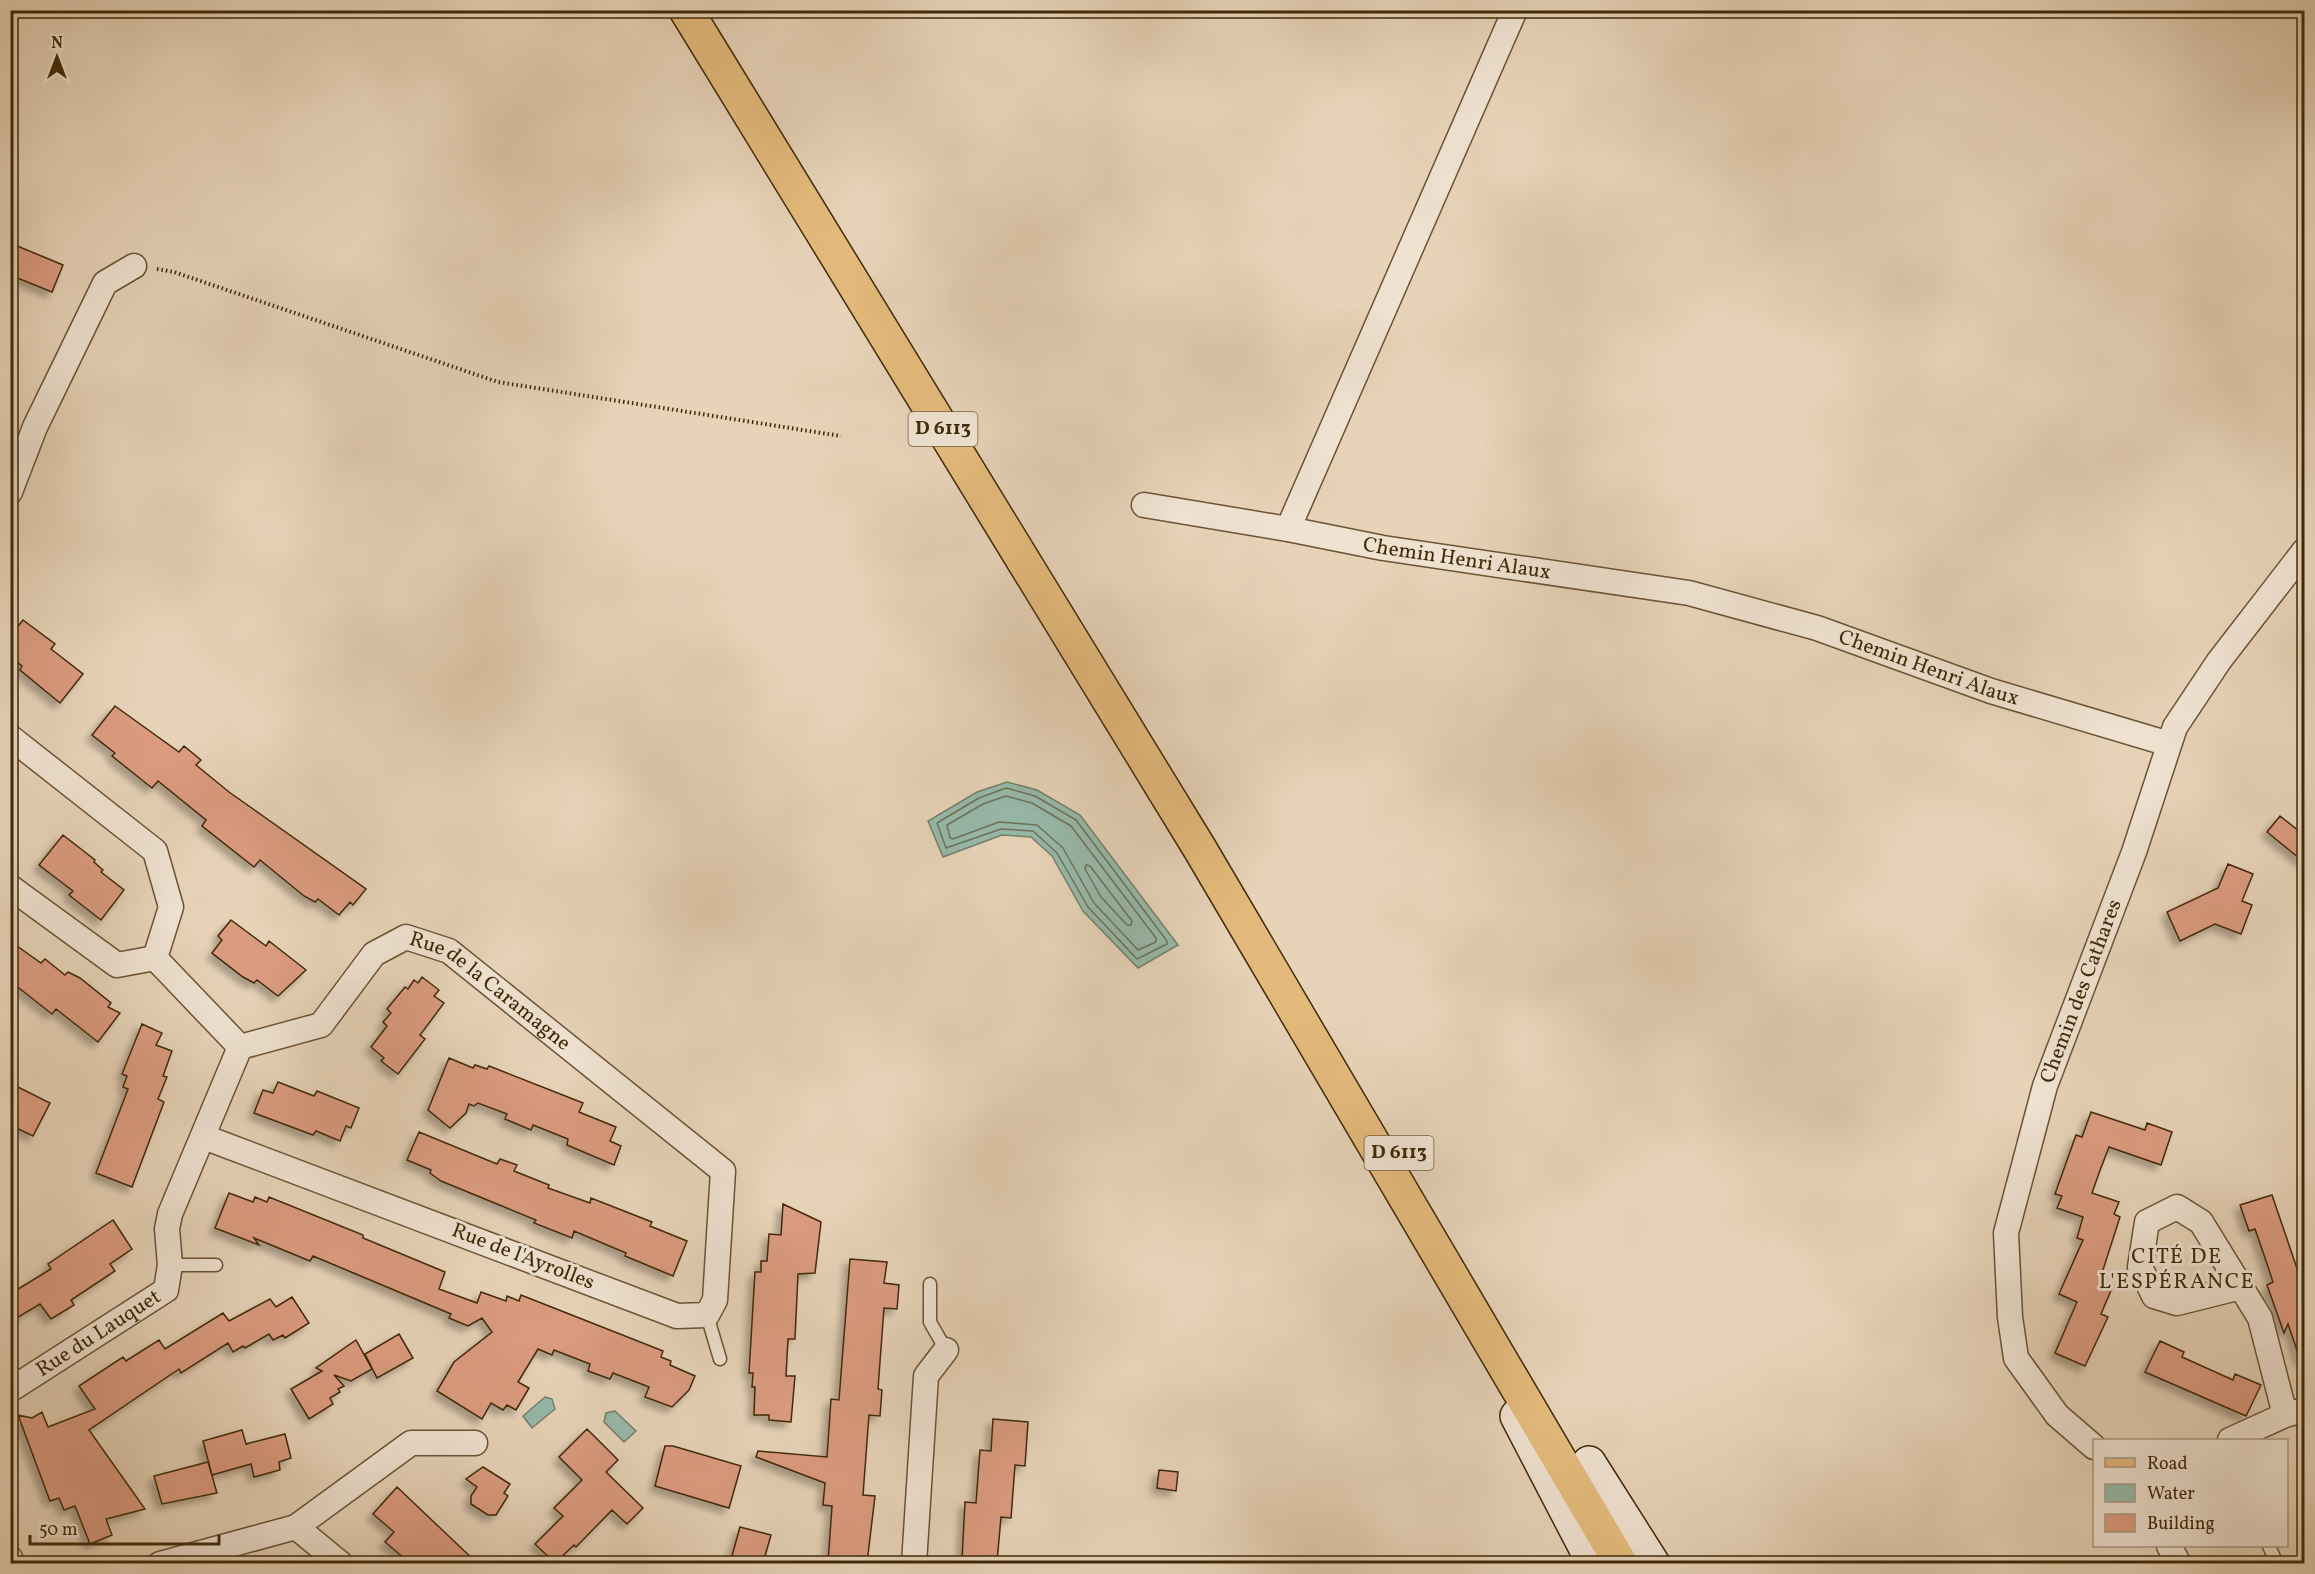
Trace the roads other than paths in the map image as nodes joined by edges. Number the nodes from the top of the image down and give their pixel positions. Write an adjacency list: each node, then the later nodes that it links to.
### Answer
1 (686, 10): 10 (main road, D 6113)
2 (1515, 10): 6 (street)
3 (134, 266): 4 (street)
4 (10, 492)
5 (1144, 505): 6 (street, Chemin Henri Alaux)
6 (1288, 530): 9 (street, Chemin Henri Alaux)
7 (2304, 551): 9 (street, Chemin des Cathares)
8 (10, 737): 12 (street)
9 (2169, 744): 27 (street, Chemin des Cathares)
10 (1200, 849): 15 (main road, D 6113); 28 (main road, D 6113)
11 (10, 886): 12 (street)
12 (155, 958): 13 (street)
13 (240, 1047): 14 (street); 20 (street, Rue de la Caramagne)
14 (204, 1137): 16 (street, Rue du Lauquet); 20 (street, Rue de l'Ayrolles)
15 (1403, 1196): 37 (main road); 38 (main road, D 6113)
16 (170, 1265): 17 (lane); 23 (street, Rue du Lauquet)
17 (216, 1265)
18 (930, 1284): 21 (lane)
19 (2241, 1287): 19 (street); 24 (street)
20 (707, 1315): 22 (lane)
21 (945, 1350): 36 (street)
22 (720, 1359)
23 (10, 1390)
24 (2295, 1412): 25 (street)
25 (2232, 1439)
26 (475, 1443): 29 (street)
27 (2093, 1446)
28 (1589, 1463): 39 (main road, D 6113); 40 (main road)
29 (296, 1527): 34 (street); 35 (street)
30 (2170, 1547): 41 (street)
31 (2270, 1547): 42 (lane)
32 (10, 1558): 33 (street)
33 (12, 1563)
34 (160, 1563)
35 (341, 1563)
36 (914, 1563)
37 (1594, 1563)
38 (1622, 1563)
39 (1644, 1563)
40 (1653, 1563)
41 (2179, 1563)
42 (2277, 1563)

